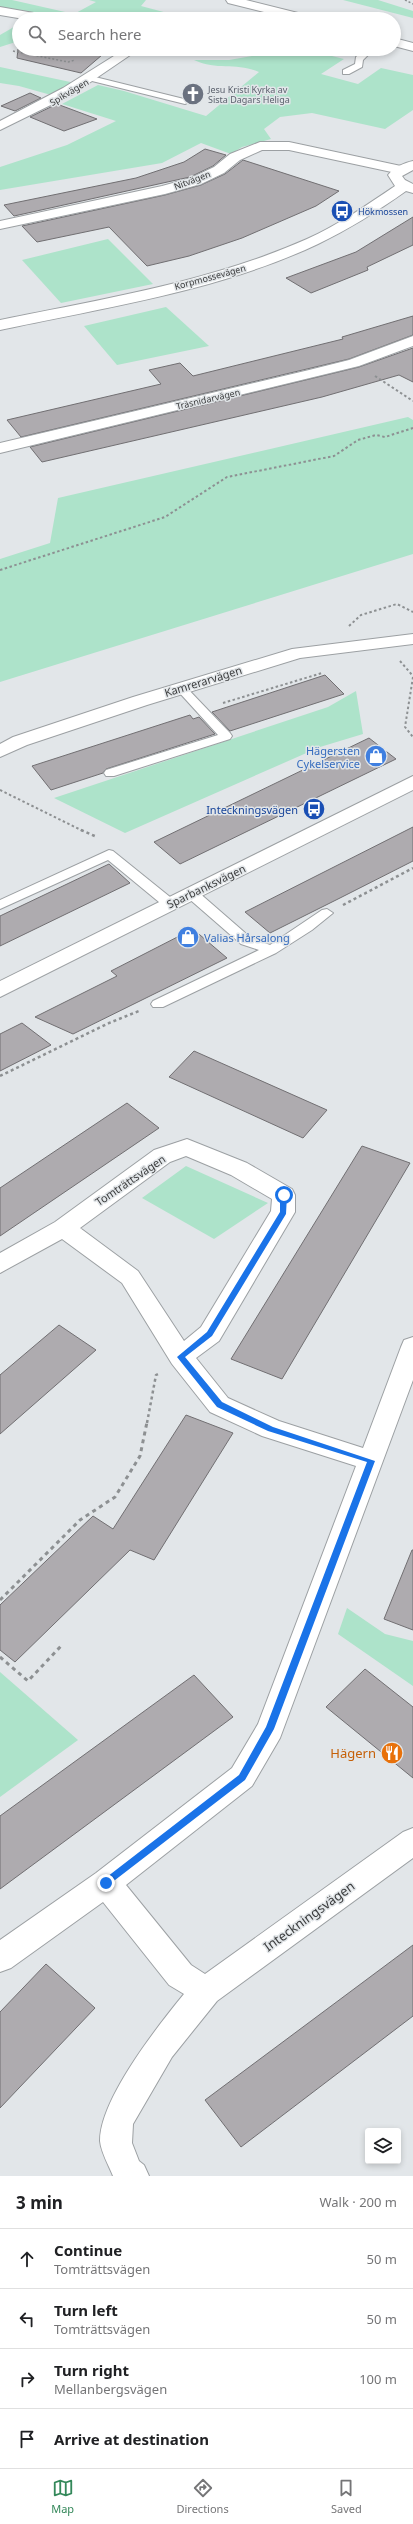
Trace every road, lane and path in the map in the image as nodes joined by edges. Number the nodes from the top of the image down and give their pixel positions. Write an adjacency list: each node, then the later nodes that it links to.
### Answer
1 (232, 0): 4 (street)
2 (405, 0): 3 (path)
3 (413, 4)
4 (264, 8): 6 (street); 7 (street)
5 (0, 11): 8 (street)
6 (256, 12)
7 (279, 12)
8 (12, 13)
9 (401, 44): 10 (street)
10 (413, 47)
11 (38, 56): 14 (path)
12 (122, 56): 14 (street, Spikvägen)
13 (362, 56): 15 (lane)
14 (118, 59): 16 (street, Spikvägen)
15 (346, 72)
16 (91, 78): 17 (lane); 18 (street, Spikvägen)
17 (185, 102)
18 (0, 126)
19 (407, 167): 20 (street); 21 (street, Nitvägen)
20 (409, 187): 22 (street, Korpmossevägen)
21 (0, 225)
22 (0, 326)
23 (413, 342): 24 (street, Träsnidarvägen)
24 (354, 363): 25 (path); 27 (street, Träsnidarvägen)
25 (413, 402)
26 (413, 428): 28 (path)
27 (0, 448)
28 (0, 570)
29 (413, 612): 30 (path)
30 (361, 615)
31 (413, 639): 34 (street, Kamrerarvägen)
32 (322, 673): 35 (path)
33 (413, 677): 36 (path)
34 (181, 688): 35 (lane); 37 (street, Kamrerarvägen)
35 (210, 719): 38 (lane)
36 (413, 737)
37 (0, 751)
38 (110, 773)
39 (413, 782): 41 (street, Sparbanksvägen)
40 (413, 868): 44 (path)
41 (192, 894): 43 (street, Sparbanksvägen); 45 (lane)
42 (0, 904): 43 (lane)
43 (170, 904): 46 (street, Sparbanksvägen)
44 (328, 913): 45 (lane)
45 (271, 950): 47 (lane)
46 (0, 990)
47 (158, 1004): 48 (path)
48 (0, 1076)
49 (63, 1228): 50 (street, Tomträttsvägen); 52 (street); 52 (street, Tomträttsvägen)
50 (0, 1264)
51 (413, 1347): 53 (street)
52 (181, 1357): 53 (street); 54 (path)
53 (371, 1461): 58 (street)
54 (0, 1600)
55 (61, 1646): 56 (path)
56 (0, 1656)
57 (413, 1841): 60 (street, Inteckningsvägen)
58 (106, 1883): 59 (street); 60 (street)
59 (0, 1958)
60 (206, 1990): 61 (street, Inteckningsvägen)
61 (133, 2176)

